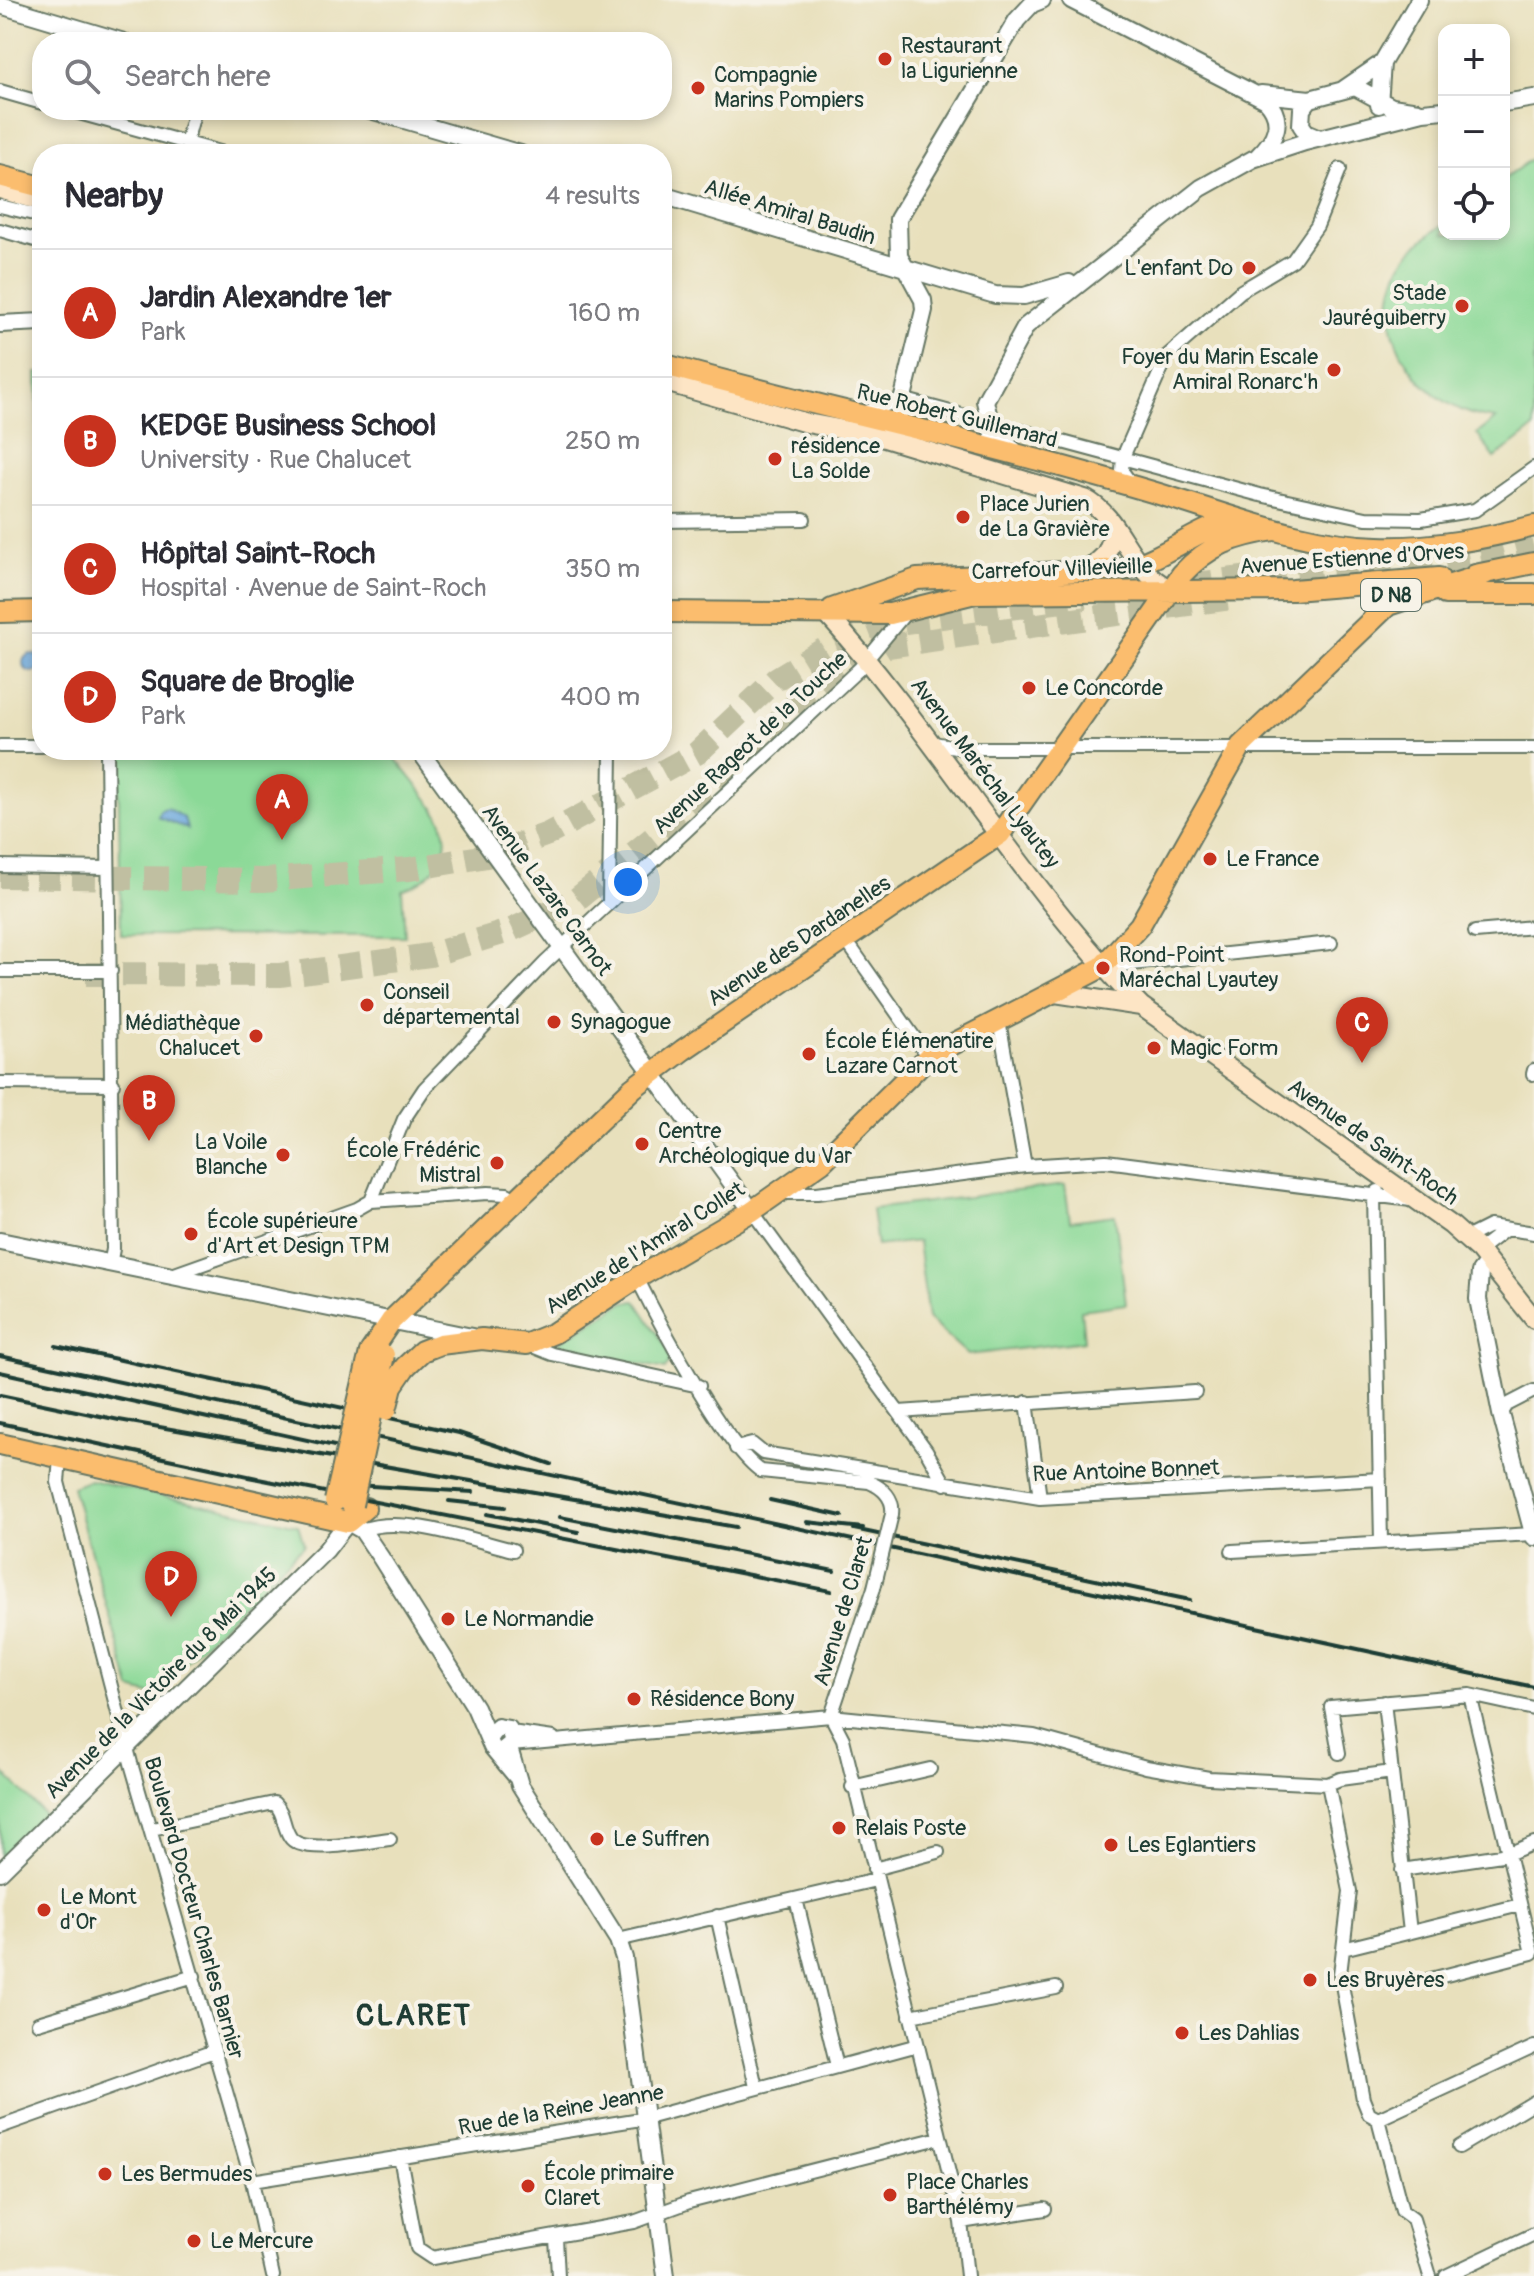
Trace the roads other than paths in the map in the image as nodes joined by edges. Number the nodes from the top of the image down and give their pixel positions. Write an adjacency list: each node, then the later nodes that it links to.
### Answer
1 (1021, 0): 7 (street)
2 (1029, 0): 7 (street)
3 (1042, 0): 7 (street)
4 (1071, 0): 12 (street)
5 (1419, 0): 9 (street)
6 (0, 5): 8 (street)
7 (1017, 20): 39 (street)
8 (68, 32)
9 (1382, 63): 10 (street); 15 (street)
10 (1343, 89): 14 (street); 15 (street)
11 (0, 91): 16 (street)
12 (1254, 92): 14 (street); 28 (street)
13 (1534, 98): 17 (street)
14 (1310, 99): 24 (street)
15 (1379, 99): 19 (street); 23 (street)
16 (32, 100)
17 (1510, 102)
18 (1438, 111): 19 (street)
19 (1423, 112): 23 (street)
20 (104, 120): 25 (street)
21 (192, 120): 25 (street)
22 (404, 120): 27 (street)
23 (1365, 126): 24 (street)
24 (1320, 138): 28 (street)
25 (186, 143): 26 (street)
26 (190, 144)
27 (487, 144)
28 (1253, 159): 40 (street)
29 (1340, 169): 51 (street)
30 (0, 176): 31 (main road)
31 (32, 184)
32 (0, 189): 33 (main road)
33 (32, 198)
34 (672, 198): 39 (street, Allée Amiral Baudin)
35 (0, 206): 36 (street)
36 (32, 214)
37 (0, 230): 38 (street)
38 (32, 239)
39 (905, 270): 40 (street, Allée Amiral Baudin); 45 (street)
40 (1089, 275): 47 (street)
41 (32, 322): 42 (street)
42 (0, 324)
43 (672, 367): 46 (main road, Rue Robert Guillemard)
44 (672, 384): 49 (main road, Rue Robert Guillemard)
45 (902, 399): 46 (street); 47 (street); 48 (street)
46 (854, 416): 48 (main road, Rue Robert Guillemard)
47 (989, 421): 50 (street); 51 (street)
48 (898, 426): 49 (street); 50 (main road, Rue Robert Guillemard)
49 (911, 447): 58 (main road, Rue Robert Guillemard)
50 (1022, 455): 53 (main road, Rue Robert Guillemard)
51 (1123, 457): 52 (street); 53 (street)
52 (1534, 468)
53 (1132, 485): 55 (main road, Rue Robert Guillemard)
54 (804, 519): 56 (street)
55 (1239, 519): 59 (main road, Avenue Estienne d'Orves); 61 (main road, Carrefour Villevieille)
56 (672, 521)
57 (1534, 526): 59 (main road, Avenue Estienne d'Orves)
58 (1116, 530): 61 (main road, Rue Robert Guillemard); 62 (main road)
59 (1274, 530): 64 (main road, Carrefour Villevieille)
60 (1534, 563): 63 (main road, Avenue Estienne d'Orves)
61 (1138, 565): 62 (main road, Carrefour Villevieille); 64 (main road, Carrefour Villevieille)
62 (1087, 572): 72 (main road, Carrefour Villevieille)
63 (1485, 574): 65 (main road, Avenue Estienne d'Orves); 66 (main road)
64 (1171, 590): 65 (main road, Avenue Estienne d'Orves); 68 (main road, Carrefour Villevieille); 78 (main road, Avenue des Dardanelles)
65 (1293, 590): 66 (main road, D N8)
66 (1414, 594): 67 (main road, D N8); 77 (main road)
67 (1534, 594)
68 (908, 609): 72 (main road, Carrefour Villevieille); 73 (street, Avenue Rageot de la Touche)
69 (32, 611): 70 (main road)
70 (0, 612)
71 (672, 612): 72 (main road, Carrefour Villevieille)
72 (825, 612): 73 (main road, Avenue Maréchal Lyautey)
73 (867, 660): 74 (main road, Avenue Maréchal Lyautey); 86 (street, Avenue Rageot de la Touche)
74 (934, 743): 78 (street); 83 (main road, Avenue Maréchal Lyautey)
75 (0, 746): 76 (street)
76 (32, 746)
77 (1241, 746): 78 (street); 79 (street); 92 (main road)
78 (1059, 748): 83 (main road, Avenue des Dardanelles)
79 (1534, 748)
80 (107, 760): 85 (street)
81 (426, 760): 91 (street, Avenue Lazare Carnot)
82 (611, 760): 86 (street)
83 (1000, 834): 89 (main road, Avenue des Dardanelles); 92 (main road, Avenue Maréchal Lyautey)
84 (0, 866): 85 (street)
85 (107, 868): 94 (street)
86 (609, 903): 91 (street, Avenue Rageot de la Touche)
87 (1534, 927): 88 (street)
88 (1475, 932)
89 (845, 939): 98 (street); 99 (main road, Avenue des Dardanelles)
90 (1331, 943): 92 (street)
91 (562, 947): 99 (street, Avenue Lazare Carnot); 106 (street, Avenue Rageot de la Touche)
92 (1102, 967): 95 (main road); 96 (main road, Avenue de Saint-Roch)
93 (0, 971): 94 (street)
94 (111, 971): 101 (street)
95 (1055, 993): 96 (main road); 97 (main road, Avenue de l'Amiral Collet)
96 (1141, 1006): 103 (main road, Avenue de Saint-Roch)
97 (999, 1021): 98 (main road, Avenue de l'Amiral Collet); 102 (street)
98 (928, 1057): 104 (main road, Avenue de l'Amiral Collet)
99 (650, 1074): 105 (main road, Avenue des Dardanelles); 107 (street, Avenue Lazare Carnot)
100 (0, 1083): 101 (street)
101 (113, 1084): 111 (street)
102 (1025, 1166): 103 (street); 104 (street)
103 (1380, 1188): 110 (main road, Avenue de Saint-Roch); 127 (street)
104 (778, 1193): 107 (main road, Avenue de l'Amiral Collet)
105 (517, 1200): 106 (street); 116 (main road, Avenue des Dardanelles)
106 (371, 1201): 112 (street)
107 (752, 1211): 113 (main road, Avenue de l'Amiral Collet); 122 (street)
108 (1534, 1233): 110 (street)
109 (0, 1241): 111 (street)
110 (1478, 1250): 114 (main road, Avenue de Saint-Roch); 123 (street)
111 (110, 1265): 112 (street)
112 (169, 1276): 116 (street)
113 (637, 1278): 117 (main road, Avenue de l'Amiral Collet); 118 (street, Avenue de Claret)
114 (1534, 1319)
115 (482, 1339): 116 (street); 117 (main road); 130 (main road, bridge)
116 (382, 1341): 130 (main road, bridge)
117 (527, 1344): 118 (street)
118 (699, 1386): 125 (street, Avenue de Claret)
119 (1534, 1391): 123 (street)
120 (1195, 1392): 121 (street)
121 (1027, 1402): 122 (street); 129 (street)
122 (899, 1412): 128 (street)
123 (1501, 1414): 131 (street)
124 (0, 1444): 126 (main road)
125 (736, 1448): 128 (street, Rue Antoine Bonnet); 138 (street, Avenue de Claret, bridge)
126 (60, 1458): 130 (main road); 140 (street, Boulevard Docteur Charles Barnier)
127 (1380, 1479): 129 (street, Rue Antoine Bonnet); 132 (street)
128 (945, 1484): 129 (street, Rue Antoine Bonnet)
129 (1040, 1498)
130 (353, 1513): 133 (street); 139 (street); 140 (street, Avenue de la Victoire du 8 Mai 1945)
131 (1534, 1536): 132 (street)
132 (1381, 1542): 134 (street)
133 (513, 1550)
134 (1232, 1551)
135 (1470, 1695): 136 (street); 137 (street); 150 (street)
136 (1384, 1702): 141 (street); 143 (street)
137 (1534, 1709)
138 (831, 1716): 139 (street); 144 (street); 145 (street, Avenue de Claret)
139 (503, 1740): 158 (street)
140 (127, 1749): 146 (street, Boulevard Docteur Charles Barnier); 152 (street, Avenue de la Victoire du 8 Mai 1945)
141 (1339, 1753)
142 (930, 1769): 145 (street)
143 (1392, 1772): 144 (street); 151 (street)
144 (1328, 1784): 159 (street)
145 (852, 1787): 153 (street, Avenue de Claret)
146 (152, 1829): 147 (street); 160 (street, Boulevard Docteur Charles Barnier)
147 (390, 1839)
148 (1534, 1843): 150 (street)
149 (938, 1852): 153 (street)
150 (1508, 1854): 151 (street); 155 (street)
151 (1402, 1870): 157 (street)
152 (0, 1872)
153 (875, 1874): 154 (street); 163 (street, Avenue de Claret)
154 (796, 1899): 156 (street); 168 (street)
155 (1520, 1905): 157 (street); 161 (street)
156 (717, 1916): 158 (street); 169 (street)
157 (1410, 1932): 159 (street)
158 (618, 1940): 171 (street)
159 (1343, 1949): 172 (street)
160 (194, 1976): 164 (street); 167 (street, Boulevard Docteur Charles Barnier)
161 (1427, 1980)
162 (1056, 1988): 163 (street)
163 (910, 2016): 165 (street, Avenue de Claret)
164 (38, 2023)
165 (918, 2045): 168 (street, Rue de la Reine Jeanne); 174 (street, Avenue de Claret)
166 (1534, 2047): 172 (street)
167 (214, 2051): 173 (street); 177 (street, Boulevard Docteur Charles Barnier)
168 (837, 2066): 169 (street, Rue de la Reine Jeanne)
169 (756, 2087): 171 (street, Rue de la Reine Jeanne)
170 (1534, 2102): 175 (street)
171 (647, 2118): 176 (street, Rue de la Reine Jeanne); 179 (street)
172 (1378, 2119): 187 (street)
173 (0, 2127)
174 (939, 2138): 179 (street); 180 (street, Avenue de Claret)
175 (1459, 2147)
176 (400, 2157): 177 (street, Rue de la Reine Jeanne); 182 (street)
177 (252, 2181): 183 (street, Boulevard Docteur Charles Barnier)
178 (1045, 2209): 180 (street)
179 (659, 2215): 182 (street); 185 (street)
180 (961, 2222): 186 (street, Avenue de Claret)
181 (1534, 2234): 188 (street)
182 (556, 2238): 184 (street)
183 (273, 2276)
184 (558, 2276)
185 (666, 2276)
186 (967, 2276)
187 (1430, 2276)
188 (1446, 2276)

